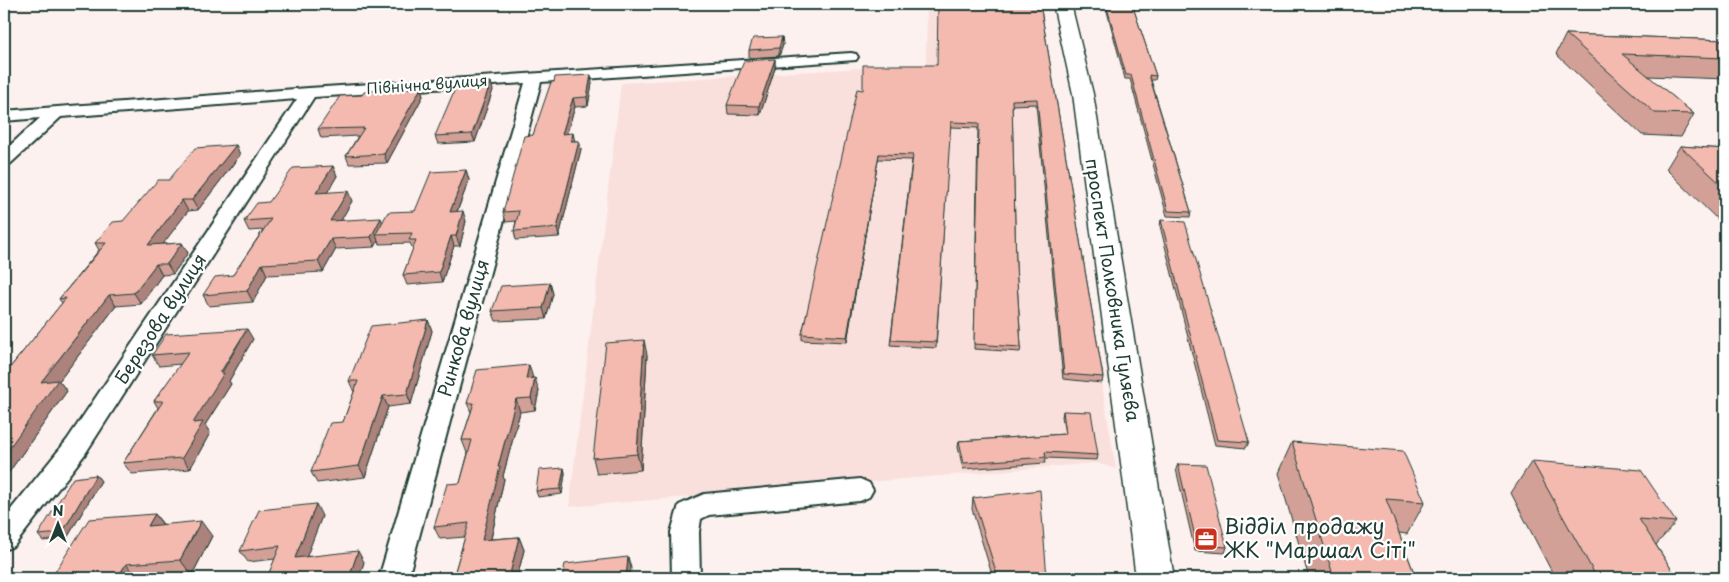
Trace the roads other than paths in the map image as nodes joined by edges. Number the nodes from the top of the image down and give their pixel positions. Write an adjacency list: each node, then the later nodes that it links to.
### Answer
1 (1062, 4): 12 (main road, проспект Полковника Гуляєва)
2 (851, 58): 3 (street, Північна вулиця)
3 (534, 79): 4 (street, Північна вулиця); 10 (street, Ринкова вулиця)
4 (309, 93): 5 (street, Північна вулиця); 9 (street, Березова вулиця)
5 (55, 113): 6 (street, Північна вулиця); 7 (street)
6 (4, 116)
7 (4, 160)
8 (860, 490): 11 (street)
9 (4, 538)
10 (394, 578)
11 (686, 578)
12 (1155, 578)

